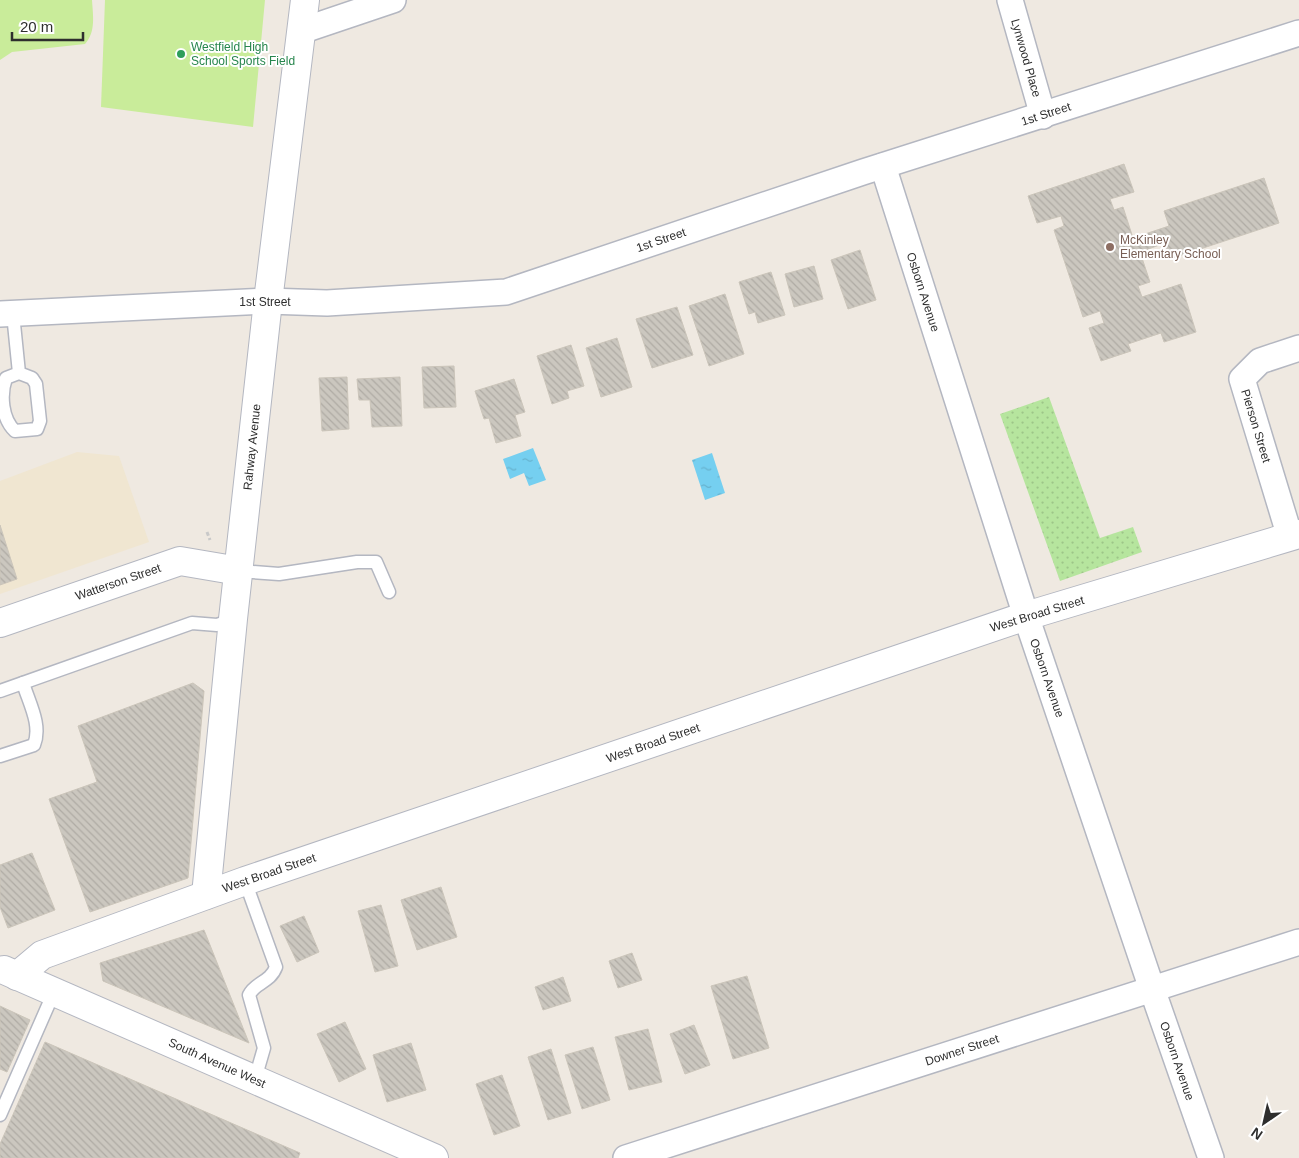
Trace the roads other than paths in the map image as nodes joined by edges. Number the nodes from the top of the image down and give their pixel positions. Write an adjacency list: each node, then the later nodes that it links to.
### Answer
1 (305, 0): 4 (street, Rahway Avenue)
2 (394, 0): 4 (street)
3 (1010, 0): 6 (street, Lynwood Place)
4 (301, 31): 8 (street, Rahway Avenue)
5 (1299, 33): 6 (street, 1st Street)
6 (1043, 116): 7 (street, 1st Street)
7 (883, 166): 8 (street, 1st Street); 15 (street, Osborn Avenue)
8 (268, 300): 9 (street, 1st Street); 13 (street, Rahway Avenue)
9 (7, 314): 11 (lane)
10 (1299, 348): 12 (street, Pierson Street)
11 (18, 373): 11 (lane)
12 (1294, 536): 15 (street, West Broad Street)
13 (239, 571): 14 (lane); 16 (street, Rahway Avenue); 17 (street, Watterson Street)
14 (388, 592)
15 (1026, 616): 21 (street, West Broad Street); 25 (street, Osborn Avenue)
16 (233, 619): 18 (lane); 22 (street, Rahway Avenue)
17 (0, 623)
18 (23, 683): 19 (lane); 20 (lane)
19 (0, 691)
20 (0, 756)
21 (246, 881): 22 (street, West Broad Street); 27 (lane)
22 (206, 895): 24 (street, West Broad Street)
23 (1299, 942): 25 (street, Downer Street)
24 (9, 972): 26 (street, South Avenue West)
25 (1152, 989): 30 (street, Downer Street); 31 (street, Osborn Avenue)
26 (54, 992): 27 (street, South Avenue West); 28 (lane)
27 (254, 1080): 29 (street, South Avenue West)
28 (0, 1116)
29 (434, 1158)
30 (626, 1158)
31 (1211, 1158)

